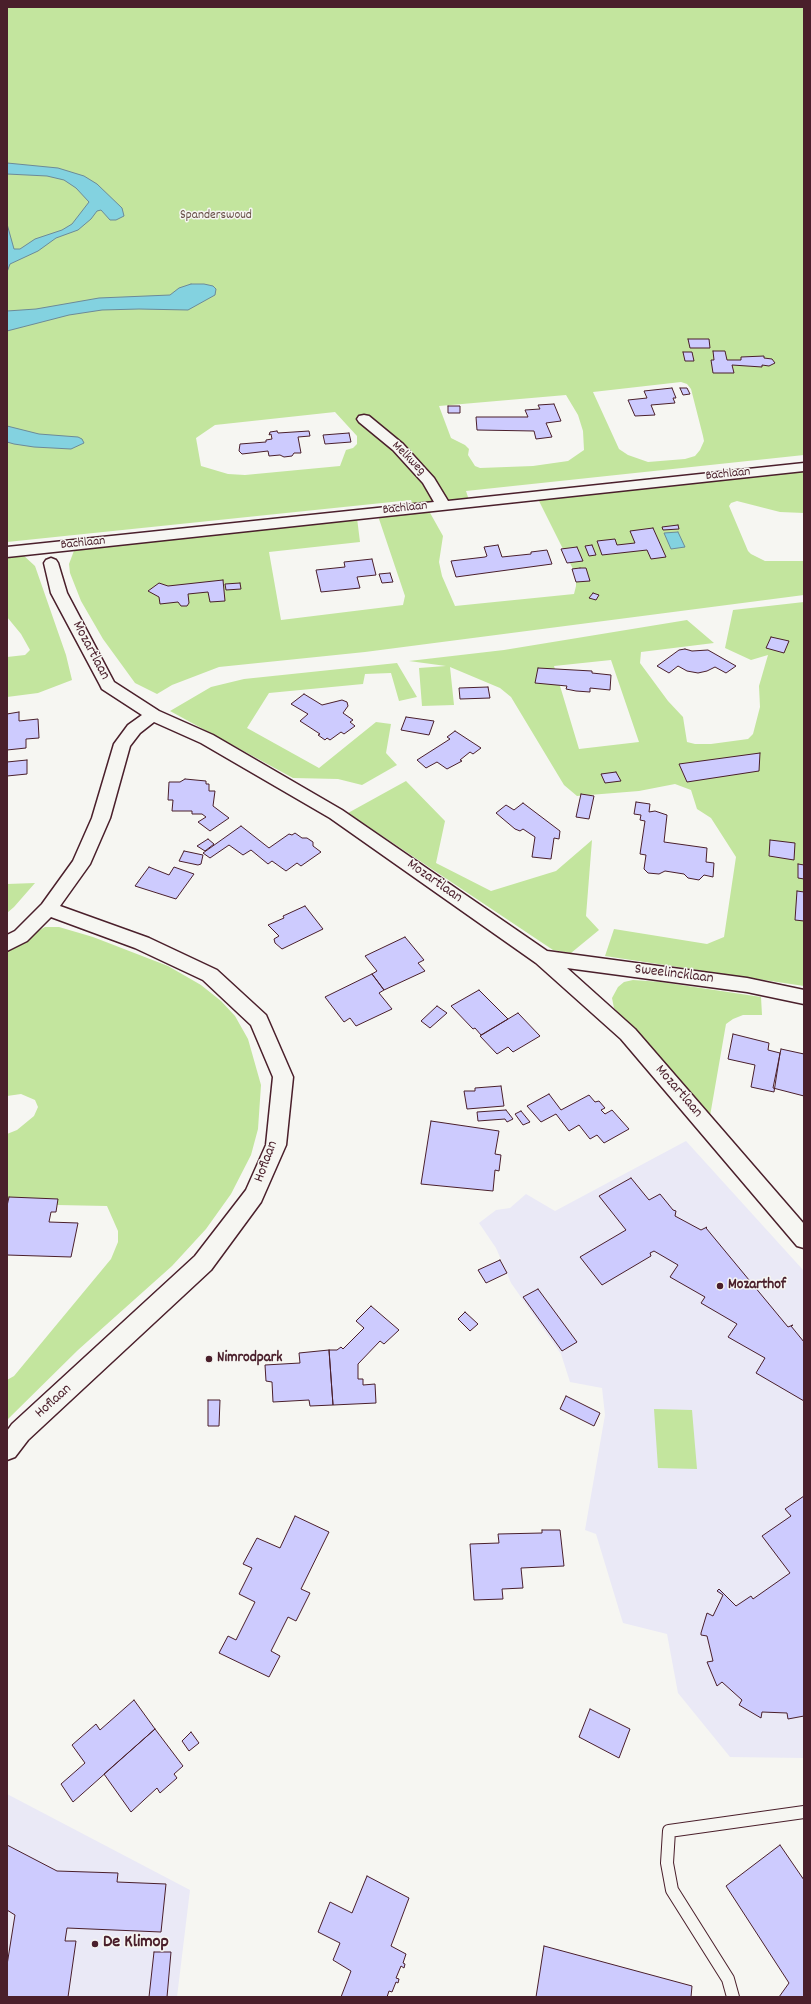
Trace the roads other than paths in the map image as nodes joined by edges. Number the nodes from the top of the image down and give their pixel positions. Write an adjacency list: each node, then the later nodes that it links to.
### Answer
1 (364, 419): 3 (street, Melkweg)
2 (804, 467): 3 (street, Bachlaan)
3 (443, 505): 4 (street, Bachlaan)
4 (7, 552)
5 (51, 563): 6 (street, Mozartlaan)
6 (153, 715): 7 (street); 9 (street, Mozartlaan)
7 (48, 909): 8 (street); 12 (street, Hoflaan)
8 (7, 944)
9 (543, 958): 10 (street, Sweelincklaan); 11 (street, Mozartlaan)
10 (804, 996)
11 (804, 1239)
12 (7, 1449)
13 (804, 1812): 14 (lane)
14 (733, 1997)

